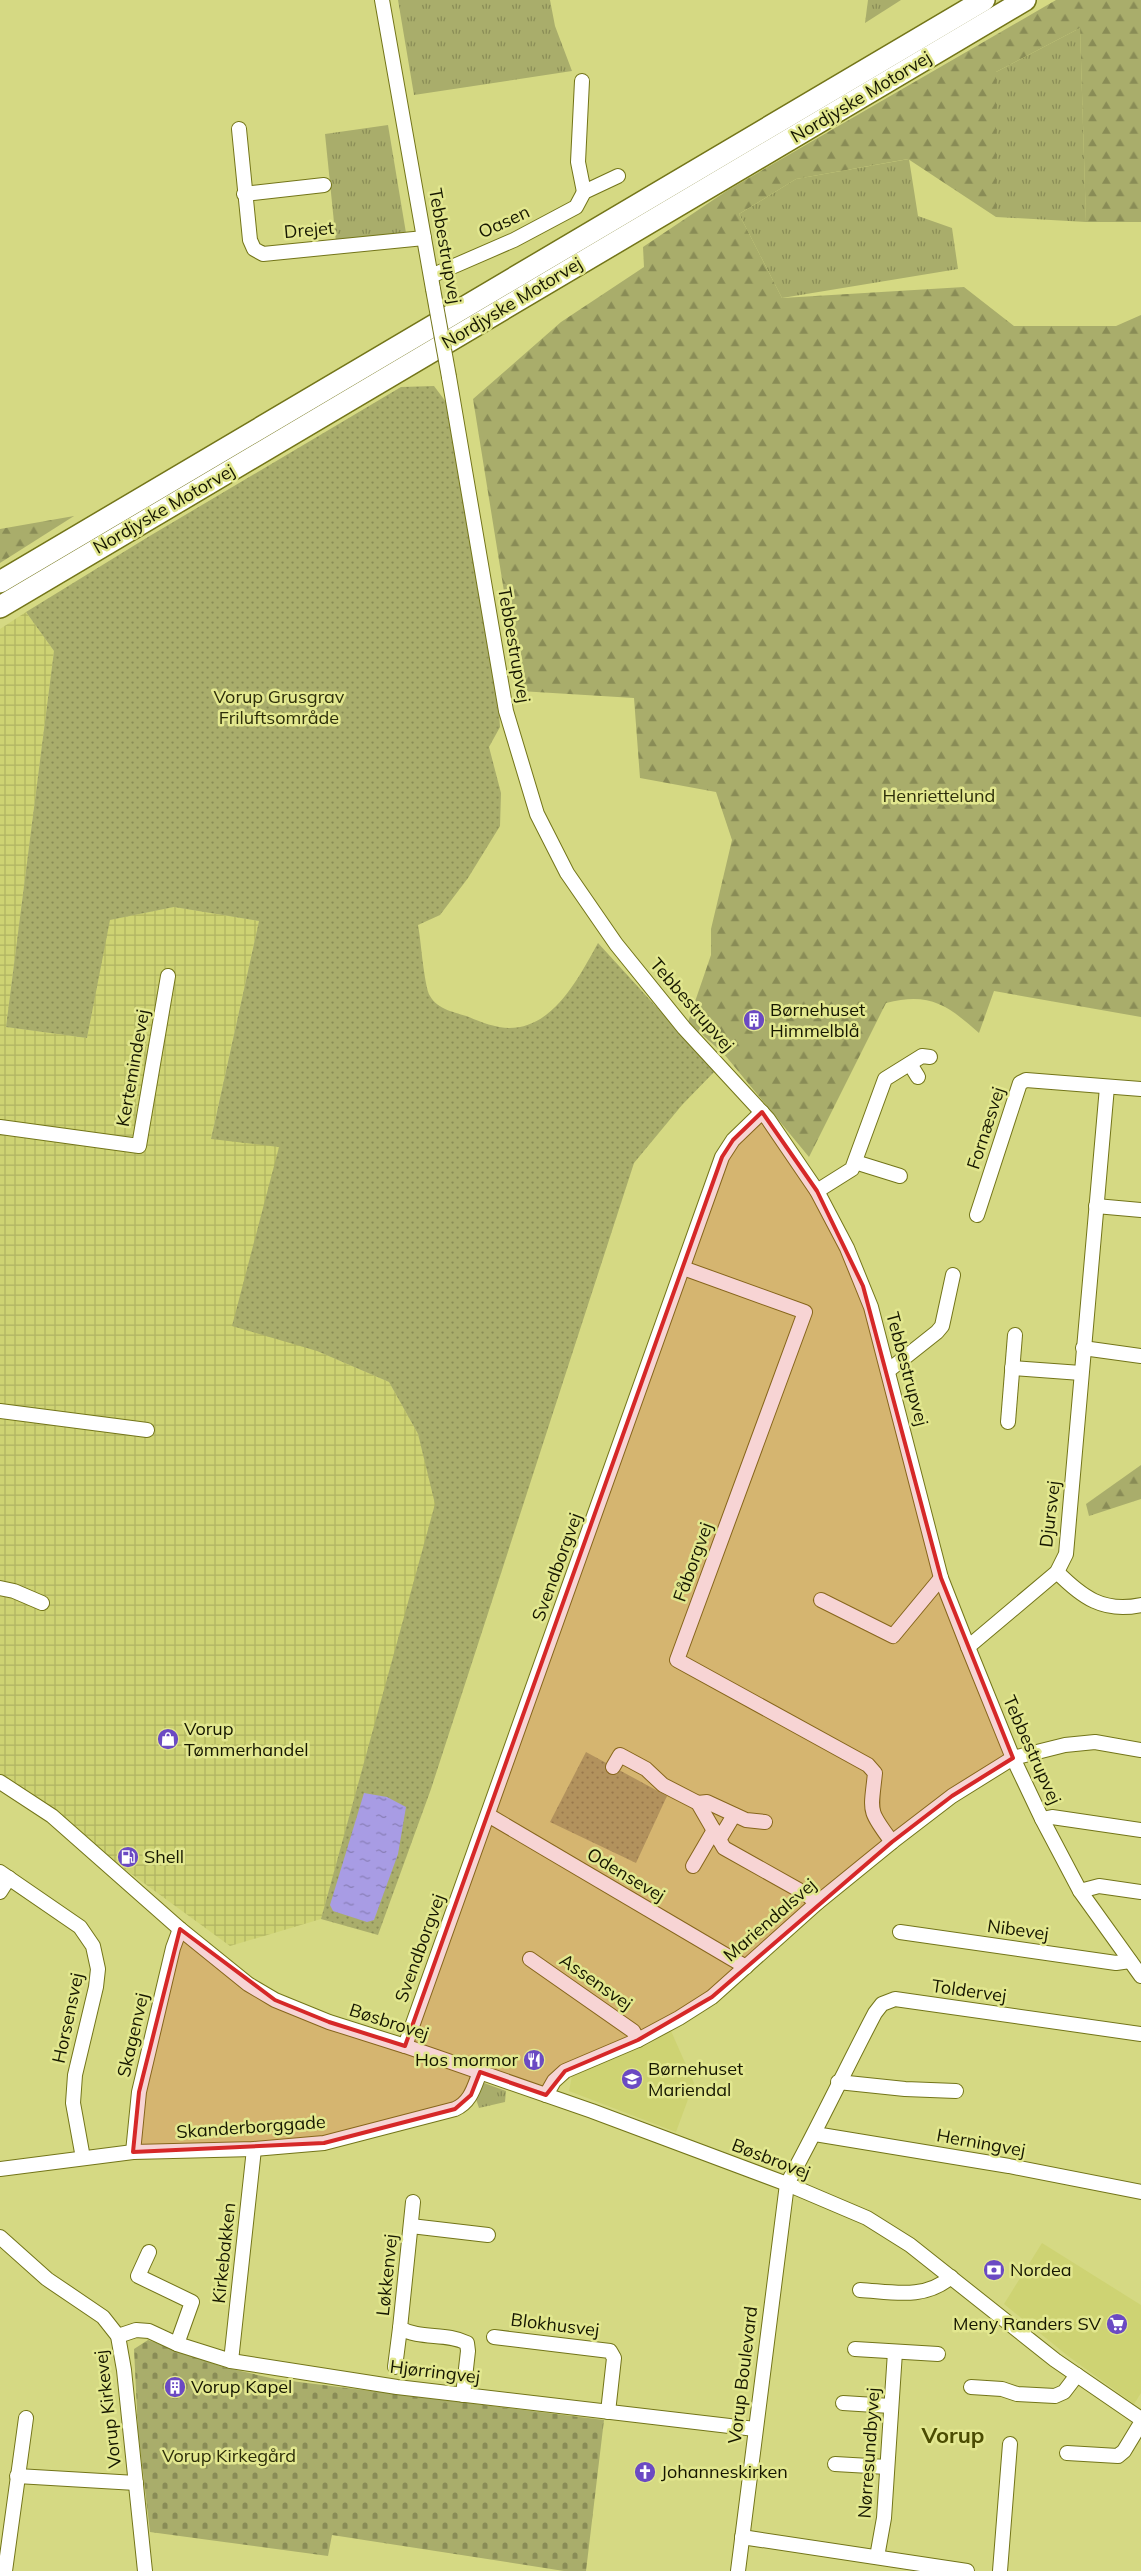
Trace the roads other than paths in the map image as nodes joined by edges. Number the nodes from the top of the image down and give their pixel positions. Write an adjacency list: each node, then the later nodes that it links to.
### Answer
1 (382, 0): 10 (street, Tebbestrupvej)
2 (984, 0): 12 (highway, Nordjyske Motorvej)
3 (1025, 0): 13 (highway, Nordjyske Motorvej)
4 (582, 81): 8 (street)
5 (239, 129): 9 (street, Drejet)
6 (618, 176): 8 (street, Oasen)
7 (324, 185): 9 (street)
8 (584, 192): 11 (street, Oasen)
9 (244, 194): 10 (street, Drejet)
10 (424, 238): 11 (street, Tebbestrupvej)
11 (432, 282): 20 (street, Tebbestrupvej, bridge)
12 (0, 582)
13 (0, 607)
14 (168, 976): 21 (street, Kertemindevej)
15 (930, 1058): 16 (street)
16 (910, 1064): 17 (street); 22 (street)
17 (918, 1077)
18 (1107, 1087): 19 (street, Fornæsvej); 25 (street, Djursvej); 27 (street, Fornæsvej)
19 (1141, 1090)
20 (762, 1112): 24 (street, Tebbestrupvej); 28 (street, Svendborgvej)
21 (0, 1127)
22 (855, 1162): 23 (street); 24 (street)
23 (900, 1176)
24 (817, 1191): 34 (street, Tebbestrupvej)
25 (1096, 1206): 26 (street); 31 (street, Djursvej)
26 (1141, 1210)
27 (977, 1215)
28 (683, 1268): 52 (street, Svendborgvej); 57 (street, Fåborgvej)
29 (953, 1275): 34 (street)
30 (1015, 1335): 33 (street)
31 (1083, 1348): 32 (street); 35 (street, Djursvej)
32 (1141, 1356)
33 (1012, 1368): 35 (street); 37 (street)
34 (889, 1370): 40 (street, Tebbestrupvej)
35 (1081, 1373): 39 (street, Djursvej)
36 (0, 1411): 38 (street)
37 (1008, 1422)
38 (148, 1430)
39 (1057, 1572): 44 (street); 45 (street, Djursvej)
40 (942, 1578): 42 (street); 45 (street, Tebbestrupvej)
41 (0, 1588): 43 (street)
42 (821, 1600)
43 (42, 1603)
44 (1141, 1605)
45 (968, 1647): 47 (street, Tebbestrupvej)
46 (1141, 1750): 47 (street, Mariendalsvej)
47 (1013, 1758): 53 (street, Tebbestrupvej); 57 (street, Mariendalsvej)
48 (613, 1768): 50 (street)
49 (0, 1782): 64 (street, Bøsbrovej)
50 (698, 1804): 51 (street); 56 (street)
51 (734, 1815): 54 (street); 56 (street)
52 (488, 1816): 68 (street, Odensevej); 72 (street, Svendborgvej)
53 (1042, 1819): 55 (street); 60 (street, Tebbestrupvej)
54 (765, 1822)
55 (1141, 1830)
56 (717, 1835): 58 (street); 63 (street)
57 (892, 1842): 63 (street, Mariendalsvej)
58 (693, 1866)
59 (4, 1875): 61 (street); 80 (street, Horsensvej)
60 (1080, 1891): 62 (street); 67 (street, Tebbestrupvej)
61 (0, 1892)
62 (1141, 1892)
63 (817, 1903): 68 (street, Mariendalsvej)
64 (180, 1929): 72 (street, Bøsbrovej); 79 (street, Skagenvej)
65 (900, 1932): 67 (street, Nibevej)
66 (530, 1959): 71 (street, Assensvej)
67 (1130, 1961): 69 (street, Tebbestrupvej)
68 (746, 1967): 71 (street, Mariendalsvej)
69 (1141, 1976)
70 (1141, 2034): 74 (street, Toldervej)
71 (638, 2040): 76 (street, Mariendalsvej)
72 (405, 2046): 73 (street, Bøsbrovej)
73 (480, 2072): 76 (street, Bøsbrovej); 78 (street, Skanderborggade)
74 (838, 2082): 75 (street); 77 (street, Toldervej)
75 (956, 2091)
76 (546, 2095): 82 (street, Bøsbrovej)
77 (815, 2134): 82 (street, Toldervej); 83 (street, Herningvej)
78 (254, 2149): 79 (street, Skanderborggade); 98 (street, Kirkebakken)
79 (133, 2152): 80 (street, Skanderborggade)
80 (83, 2158): 81 (street, Skanderborggade)
81 (0, 2169)
82 (787, 2184): 89 (street, Bøsbrovej); 109 (street, Vorup Boulevard)
83 (1141, 2192)
84 (413, 2202): 85 (street, Løkkenvej)
85 (411, 2226): 86 (street, Løkkenvej); 91 (street, Løkkenvej)
86 (488, 2235)
87 (0, 2237): 92 (street, Vorup Kirkevej)
88 (148, 2252): 94 (street)
89 (950, 2277): 90 (street); 100 (street, Bøsbrovej)
90 (860, 2290)
91 (400, 2328): 99 (street, Løkkenvej); 102 (street, Løkkenvej)
92 (118, 2336): 94 (street, Hjørringvej); 115 (street, Vorup Kirkevej)
93 (494, 2337): 105 (street, Blokhusvej)
94 (177, 2344): 98 (street, Hjørringvej)
95 (855, 2349): 96 (street)
96 (895, 2352): 97 (street); 104 (street, Nørresundbyvej)
97 (938, 2354)
98 (231, 2361): 102 (street, Hjørringvej)
99 (395, 2367)
100 (1077, 2375): 101 (street); 107 (street, Bøsbrovej)
101 (972, 2386)
102 (463, 2395): 105 (street, Hjørringvej)
103 (843, 2403): 104 (street)
104 (891, 2406): 113 (street, Nørresundbyvej)
105 (608, 2412): 109 (street, Hjørringvej)
106 (26, 2418): 114 (street)
107 (1141, 2419)
108 (1141, 2424): 111 (street)
109 (755, 2429): 116 (street, Vorup Boulevard)
110 (1010, 2444): 122 (street)
111 (1068, 2453)
112 (835, 2464): 113 (street)
113 (887, 2468): 117 (street, Nørresundbyvej)
114 (17, 2476): 115 (street); 118 (street)
115 (136, 2484): 119 (street, Vorup Kirkevej)
116 (742, 2537): 117 (street); 120 (street, Vorup Boulevard)
117 (877, 2557): 121 (street)
118 (5, 2571)
119 (145, 2571)
120 (738, 2571)
121 (967, 2571)
122 (1000, 2571)

